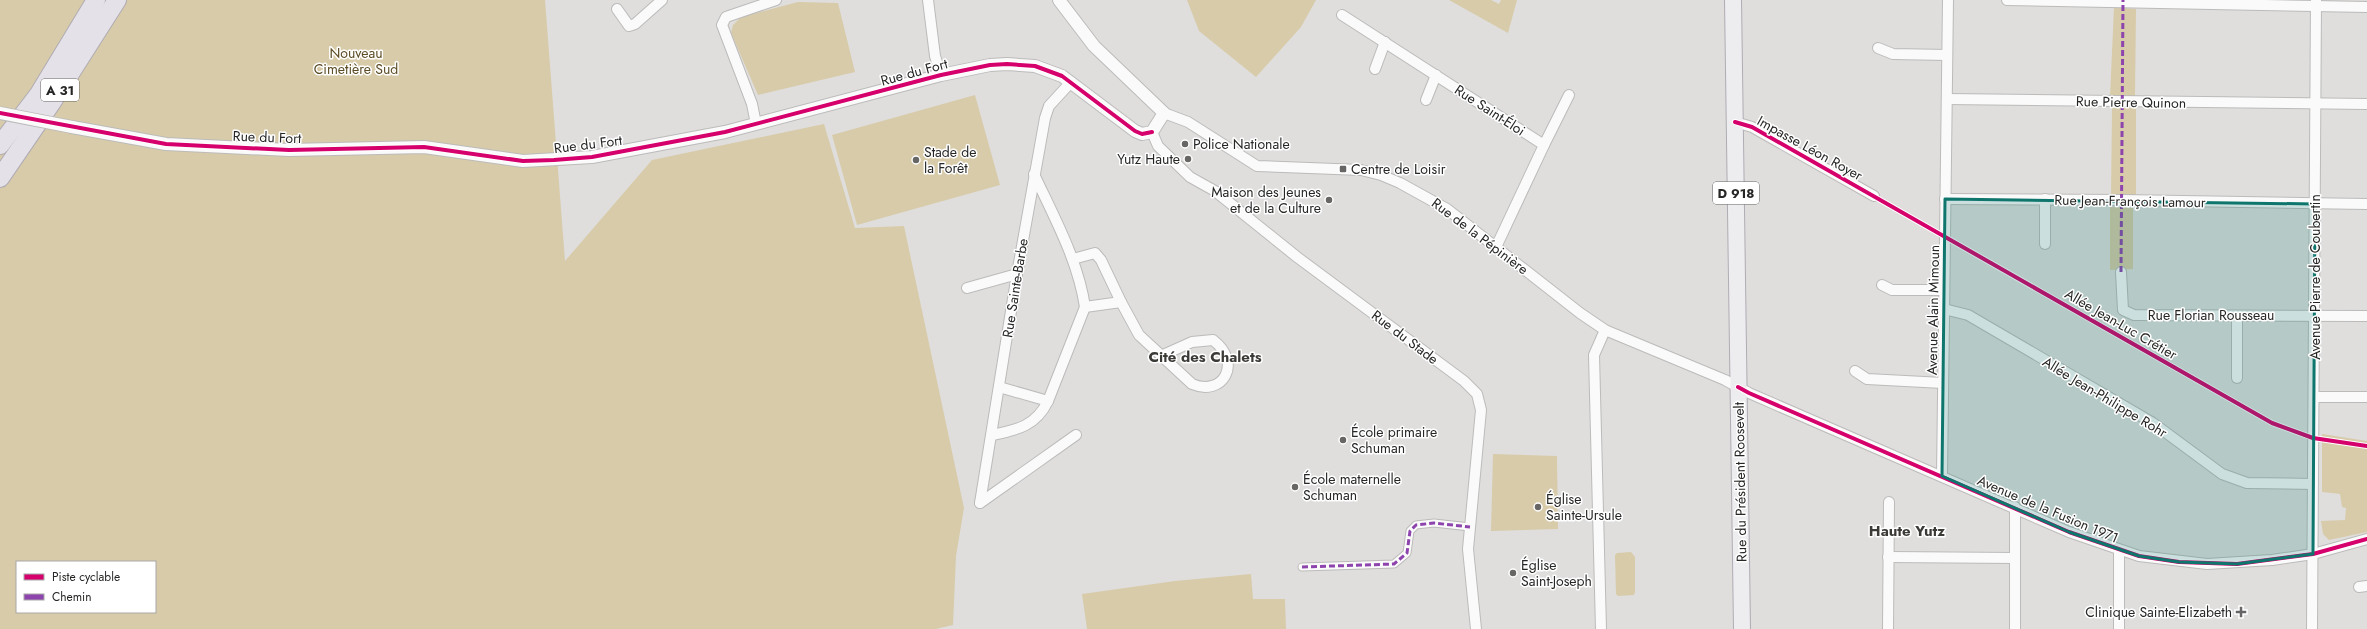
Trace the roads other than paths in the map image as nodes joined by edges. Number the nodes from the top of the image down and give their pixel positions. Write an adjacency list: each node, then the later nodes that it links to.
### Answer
1 (96, 0): 32 (highway, A 31)
2 (118, 0): 34 (highway, A 31)
3 (662, 0): 12 (street)
4 (776, 0): 29 (street)
5 (928, 0): 18 (street)
6 (1059, 0): 27 (street)
7 (1733, 0): 28 (main road, Rue du Président Roosevelt / D 918)
8 (1948, 0): 16 (street, Avenue Alain Mimoun)
9 (2007, 0): 10 (street)
10 (2316, 3): 11 (street); 24 (street, Avenue Pierre de Coubertin)
11 (2367, 7)
12 (617, 9)
13 (1342, 15): 14 (street, Rue Saint-Éloi)
14 (1384, 42): 17 (street); 19 (street, Rue Saint-Éloi)
15 (1878, 48): 16 (street)
16 (1948, 56): 22 (street, Avenue Alain Mimoun)
17 (1375, 69)
18 (941, 75): 20 (street, Rue du Fort); 29 (street, Rue du Fort)
19 (1436, 75): 23 (street); 31 (street, Rue Saint-Éloi)
20 (1071, 82): 30 (street, Rue du Fort); 33 (street, Rue Sainte-Barbe)
21 (1569, 95): 31 (street)
22 (1947, 99): 24 (street, Rue Pierre Quinon); 36 (street, Avenue Alain Mimoun)
23 (1426, 100)
24 (2316, 104): 25 (street, Rue Pierre Quinon); 38 (street, Avenue Pierre de Coubertin)
25 (2367, 104)
26 (0, 113): 29 (street, Rue du Fort, bridge)
27 (1164, 113): 30 (street); 41 (street, Rue de la Pépinière)
28 (1735, 122): 35 (street, Impasse Léon Royer); 60 (main road, Rue du Président Roosevelt / D 918)
29 (756, 124)
30 (1152, 132): 70 (street, Rue du Stade)
31 (1544, 145): 41 (street)
32 (0, 146)
33 (1034, 174): 42 (street); 44 (street, Rue Sainte-Barbe)
34 (0, 178)
35 (1874, 196)
36 (1946, 199): 37 (street, Rue Jean-François Lamour); 47 (street, Avenue Alain Mimoun)
37 (2045, 200): 38 (street, Rue Jean-François Lamour); 40 (street)
38 (2315, 204): 39 (street, Rue Jean-François Lamour); 52 (street, Avenue Pierre de Coubertin)
39 (2367, 204)
40 (2045, 244)
41 (1497, 245): 54 (street, Rue de la Pépinière)
42 (1073, 259): 48 (street); 49 (street)
43 (2121, 272): 51 (street, Rue Florian Rousseau)
44 (1017, 274): 46 (street); 59 (street, Rue Sainte-Barbe)
45 (1882, 285): 47 (street)
46 (967, 288)
47 (1944, 290): 50 (street, Avenue Alain Mimoun)
48 (1121, 302): 49 (street); 55 (street)
49 (1085, 307): 63 (street)
50 (1944, 309): 58 (street, Avenue Alain Mimoun); 67 (street, Allée Jean-Philippe Rohr)
51 (2237, 316): 52 (street, Rue Florian Rousseau); 57 (street)
52 (2314, 316): 53 (street, Rue Florian Rousseau); 61 (street, Avenue Pierre de Coubertin)
53 (2367, 316)
54 (1605, 330): 60 (street, Rue de la Pépinière); 78 (street)
55 (1163, 355): 55 (street)
56 (1855, 371): 58 (street)
57 (2237, 378)
58 (1943, 383): 66 (street, Avenue Alain Mimoun)
59 (999, 387): 63 (street); 64 (street, Rue Sainte-Barbe)
60 (1738, 387): 66 (street, Avenue de la Fusion 1971); 79 (main road, Rue du Président Roosevelt / D 918)
61 (2314, 397): 62 (street); 67 (street, Avenue Pierre de Coubertin)
62 (2367, 397)
63 (1048, 401): 64 (street)
64 (992, 435): 65 (street, Rue Sainte-Barbe)
65 (1076, 435)
66 (1942, 476): 69 (street, Avenue de la Fusion 1971)
67 (2313, 484): 73 (street, Avenue Pierre de Coubertin)
68 (1889, 502): 74 (street)
69 (2015, 507): 72 (street, Avenue de la Fusion 1971); 75 (street)
70 (1470, 527): 76 (street); 77 (street, Rue du Stade)
71 (2367, 539): 73 (street, Avenue de la Fusion 1971)
72 (2119, 550): 73 (street, Avenue de la Fusion 1971); 82 (street)
73 (2313, 554): 83 (street, Avenue Pierre de Coubertin)
74 (1888, 557): 75 (street); 80 (street)
75 (2015, 558): 81 (street)
76 (1302, 567)
77 (1476, 629)
78 (1601, 629)
79 (1742, 629)
80 (1888, 629)
81 (2015, 629)
82 (2119, 629)
83 (2312, 629)

